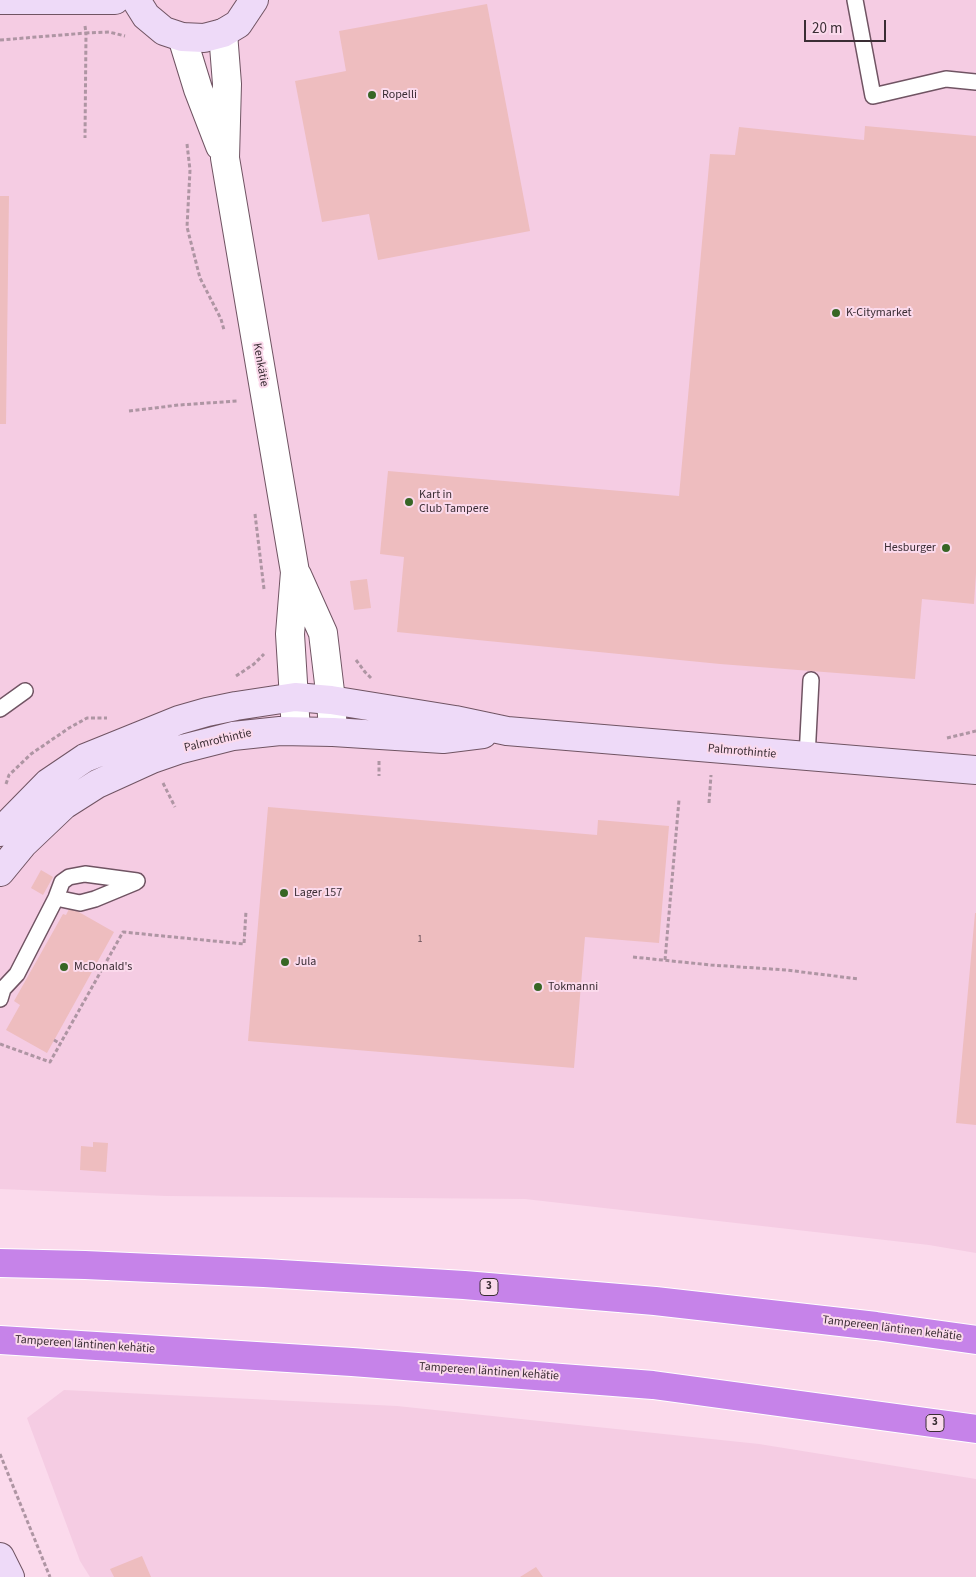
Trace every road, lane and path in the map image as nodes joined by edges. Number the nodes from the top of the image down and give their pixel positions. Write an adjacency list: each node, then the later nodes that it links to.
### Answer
1 (0, 0): 6 (street)
2 (115, 0): 6 (street)
3 (136, 0): 9 (street)
4 (254, 0): 8 (street)
5 (855, 0): 12 (lane)
6 (82, 1): 7 (path)
7 (86, 33): 10 (path); 11 (path); 14 (path)
8 (223, 33): 9 (street); 15 (street, Kenkätie)
9 (182, 37): 15 (street, Kenkätie)
10 (130, 39)
11 (0, 40)
12 (976, 82)
13 (187, 135): 16 (path)
14 (85, 138)
15 (225, 158): 22 (street, Kenkätie)
16 (226, 337)
17 (236, 392): 18 (path)
18 (238, 401): 19 (path); 20 (path)
19 (239, 410)
20 (129, 411)
21 (254, 512): 23 (path)
22 (295, 572): 26 (street, Kenkätie); 27 (street, Kenkätie)
23 (264, 589)
24 (810, 680): 32 (lane)
25 (25, 691): 28 (lane)
26 (294, 698): 27 (street, Palmrothintie); 29 (street, Kenkätie); 35 (street, Palmrothintie)
27 (331, 700): 30 (street, Kenkätie); 31 (street, Palmrothintie)
28 (0, 709)
29 (296, 731): 30 (street, Palmrothintie); 36 (street, Palmrothintie)
30 (333, 732): 31 (street, Palmrothintie)
31 (507, 732): 32 (street, Palmrothintie)
32 (806, 757): 33 (street, Palmrothintie)
33 (976, 770)
34 (679, 800): 40 (path)
35 (0, 832)
36 (0, 872)
37 (56, 898): 37 (lane); 42 (lane)
38 (246, 911): 45 (path)
39 (632, 957): 40 (path)
40 (665, 960): 41 (path)
41 (859, 979)
42 (0, 999)
43 (54, 1040): 45 (path)
44 (0, 1044): 45 (path)
45 (61, 1044)
46 (0, 1264): 48 (highway, Tampereen läntinen kehätie / 3)
47 (0, 1340): 49 (highway, Tampereen läntinen kehätie / 3)
48 (976, 1340)
49 (976, 1429)
50 (0, 1454): 53 (path)
51 (0, 1557): 52 (street)
52 (10, 1577)
53 (50, 1577)

